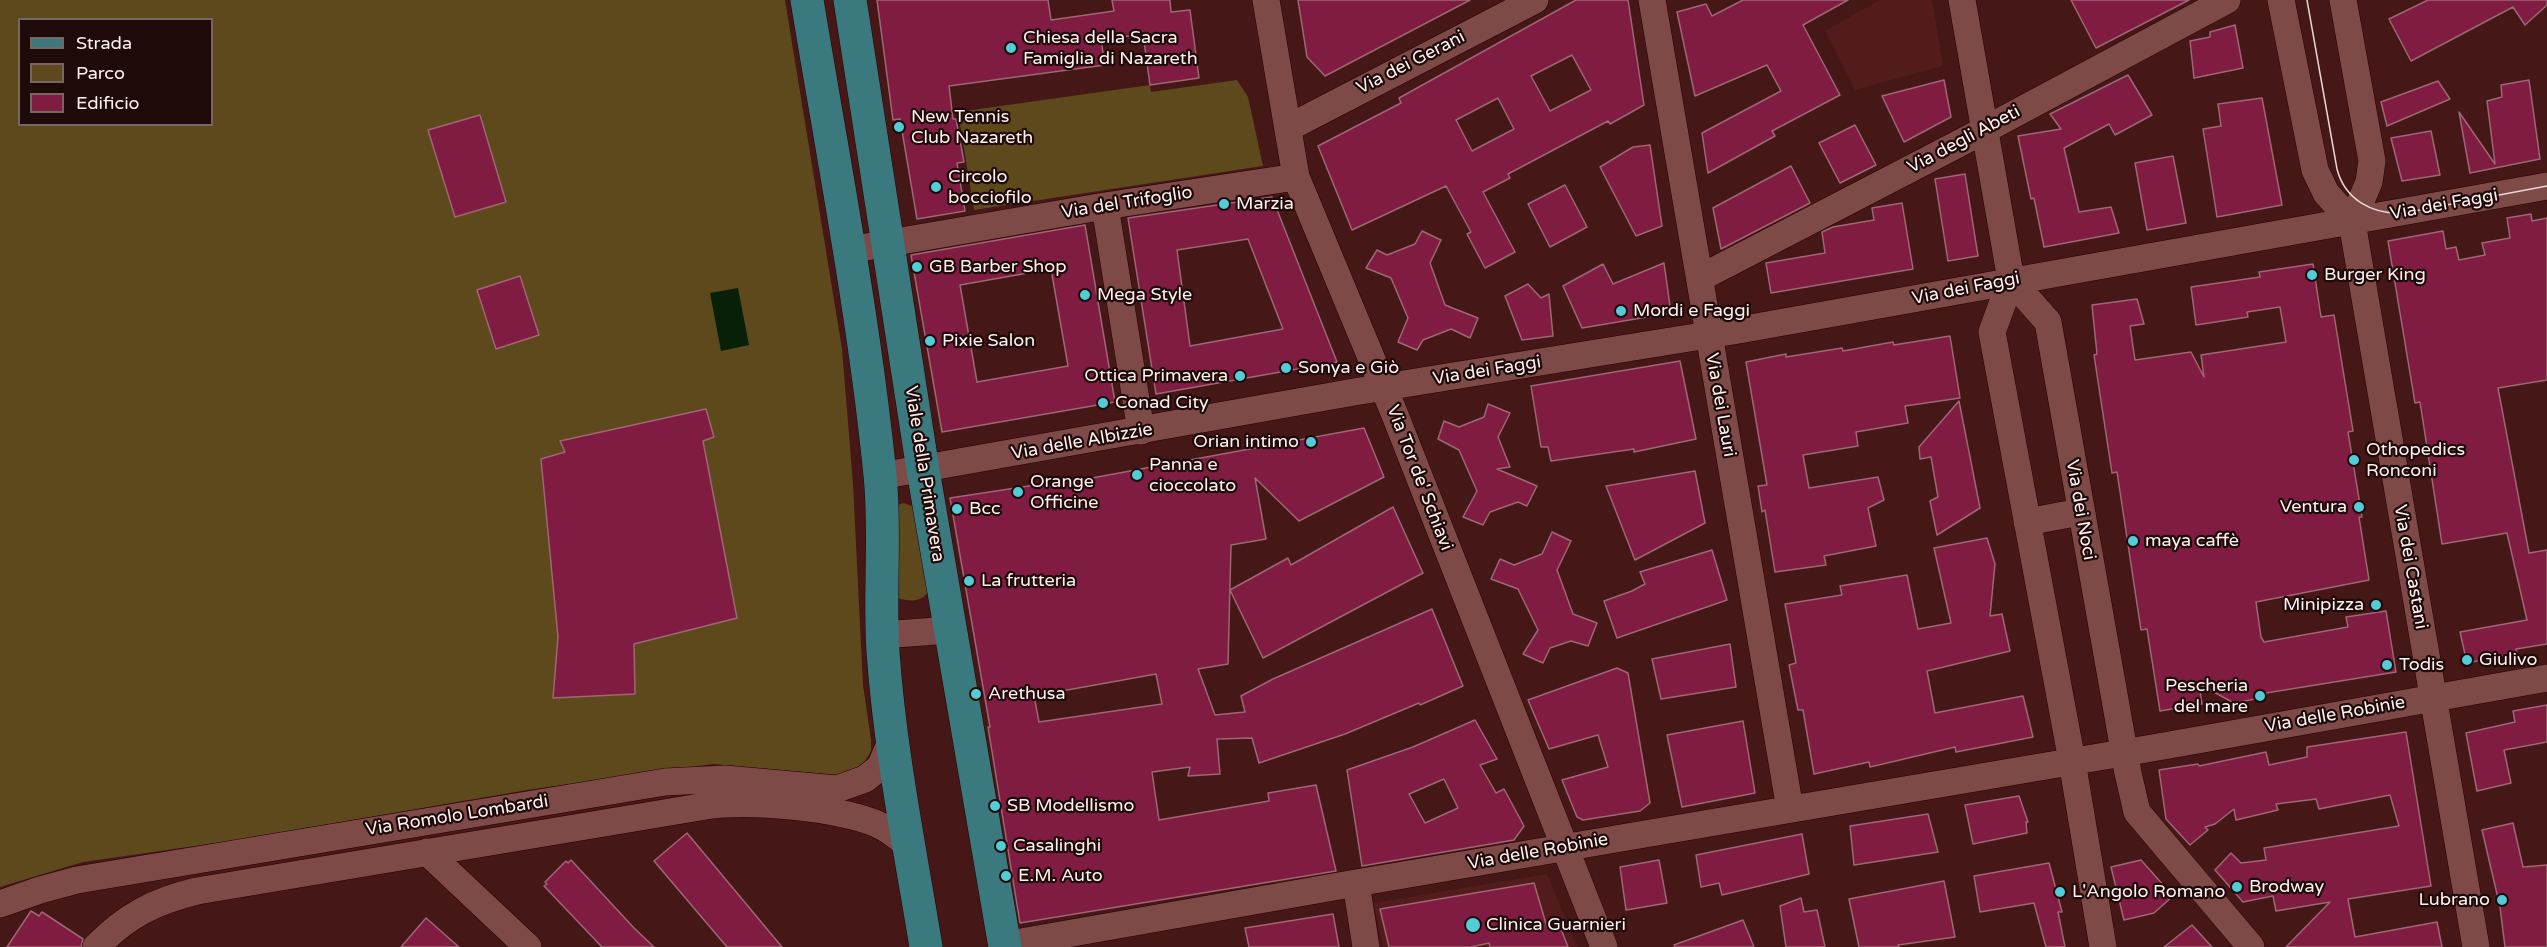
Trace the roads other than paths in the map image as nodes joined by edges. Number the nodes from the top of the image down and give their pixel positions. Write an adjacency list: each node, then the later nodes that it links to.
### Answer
1 (807, 0): 17 (main road)
2 (850, 0): 16 (main road, Viale della Primavera)
3 (1266, 0): 10 (street, Via Tor de' Schiavi)
4 (1535, 0): 10 (street, Via dei Gerani)
5 (1652, 0): 18 (street, Via dei Lauri)
6 (1962, 0): 11 (street)
7 (2227, 0): 11 (street, Via degli Abeti)
8 (2281, 0): 15 (street)
9 (2343, 0): 15 (street)
10 (1288, 128): 12 (street, Via Tor de' Schiavi)
11 (1984, 130): 18 (street, Via degli Abeti); 19 (street)
12 (1296, 177): 14 (street, Via del Trifoglio); 21 (street, Via Tor de' Schiavi)
13 (2547, 186): 15 (street, Via dei Faggi)
14 (1104, 206): 16 (street, Via del Trifoglio); 22 (street)
15 (2352, 222): 19 (street, Via dei Faggi); 30 (street, Via dei Castani)
16 (888, 242): 17 (street, Via del Trifoglio); 23 (main road, Viale della Primavera)
17 (849, 250): 24 (main road)
18 (1700, 278): 20 (street, Via dei Lauri)
19 (2011, 280): 20 (street, Via dei Faggi); 25 (street, Via dei Noci); 26 (street)
20 (1708, 334): 21 (street, Via dei Faggi); 34 (street, Via dei Lauri)
21 (1384, 387): 22 (street, Via delle Albizzie); 36 (street, Via Tor de' Schiavi)
22 (1141, 431): 23 (street, Via delle Albizzie)
23 (923, 470): 24 (street, Via delle Albizzie); 27 (main road, Viale della Primavera)
24 (880, 476): 28 (main road)
25 (2080, 512): 26 (street); 32 (street, Via dei Noci)
26 (2027, 522): 33 (street)
27 (950, 630): 28 (street); 41 (main road, Viale della Primavera)
28 (882, 635): 31 (main road)
29 (2547, 678): 30 (street, Via delle Robinie)
30 (2434, 697): 32 (street, Via delle Robinie); 49 (street, Via dei Castani)
31 (893, 737): 35 (main road); 39 (street, Via Romolo Lombardi)
32 (2124, 753): 33 (street, Via delle Robinie); 48 (street, Via dei Noci)
33 (2072, 761): 34 (street, Via delle Robinie); 47 (street)
34 (1790, 810): 36 (street, Via delle Robinie)
35 (908, 845): 37 (street, Via Romolo Lombardi); 44 (main road)
36 (1565, 847): 38 (street, Via delle Robinie); 46 (street, Via Tor de' Schiavi)
37 (427, 852): 40 (street, Via Romolo Lombardi); 43 (street)
38 (1356, 883): 41 (street, Via delle Robinie); 45 (street)
39 (0, 904)
40 (115, 936): 42 (street, Via Romolo Lombardi)
41 (1005, 946)
42 (96, 947)
43 (528, 947)
44 (926, 947)
45 (1366, 947)
46 (1604, 947)
47 (2103, 947)
48 (2251, 947)
49 (2476, 947)

